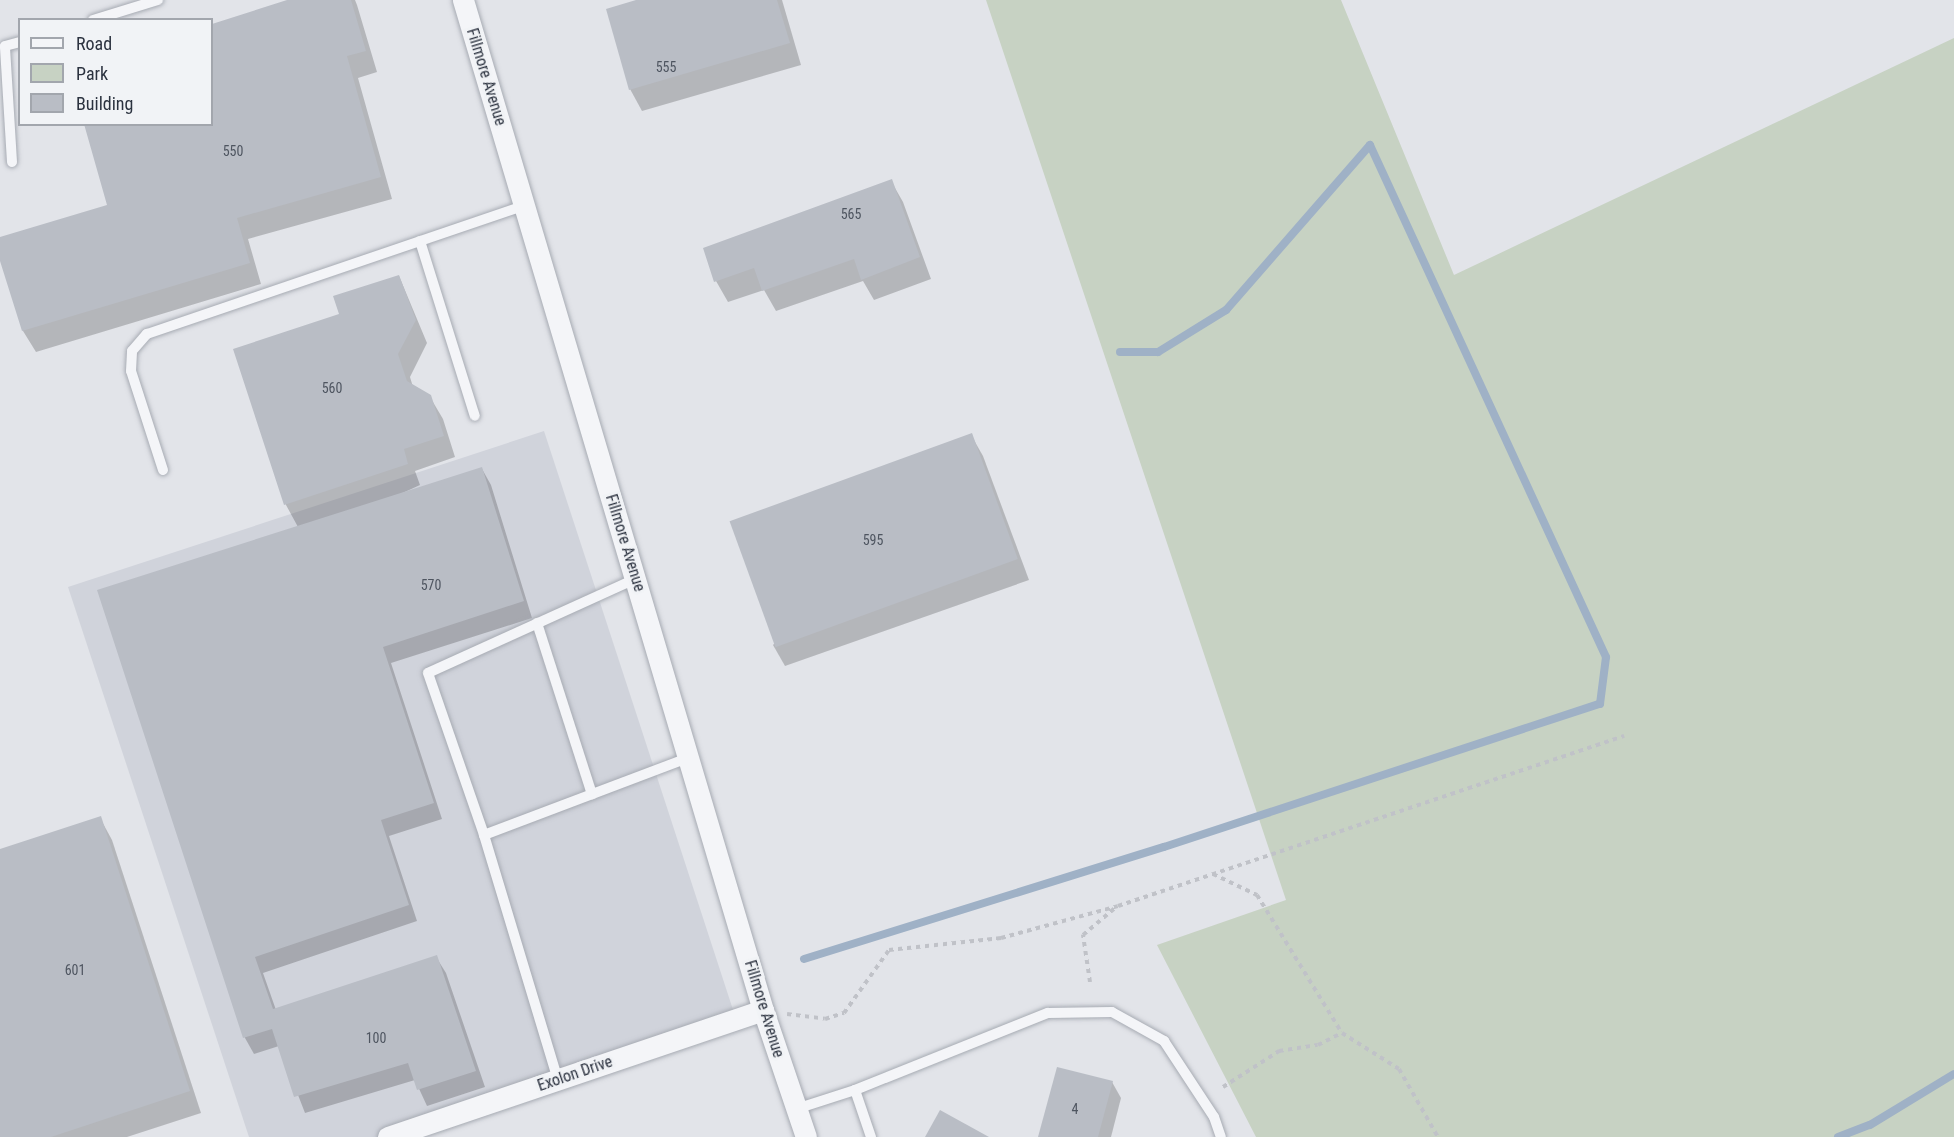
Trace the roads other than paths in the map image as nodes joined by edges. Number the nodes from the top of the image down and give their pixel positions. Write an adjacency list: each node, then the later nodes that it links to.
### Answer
1 (158, 0): 3 (lane)
2 (463, 0): 6 (street, Fillmore Avenue)
3 (100, 18)
4 (18, 43): 5 (lane)
5 (12, 162)
6 (524, 206): 7 (lane); 10 (street, Fillmore Avenue)
7 (420, 241): 8 (lane); 9 (lane)
8 (475, 416)
9 (163, 470)
10 (635, 579): 11 (lane); 12 (street, Fillmore Avenue)
11 (537, 624): 13 (lane); 14 (lane)
12 (688, 758): 13 (lane); 15 (street, Fillmore Avenue)
13 (592, 794): 14 (lane)
14 (484, 835): 16 (lane)
15 (763, 1010): 16 (street, Exolon Drive); 18 (street, Fillmore Avenue)
16 (558, 1080): 19 (street, Exolon Drive)
17 (855, 1090): 18 (lane); 21 (lane); 22 (lane)
18 (796, 1109): 20 (street, Fillmore Avenue)
19 (388, 1137)
20 (806, 1137)
21 (872, 1137)
22 (1221, 1137)

